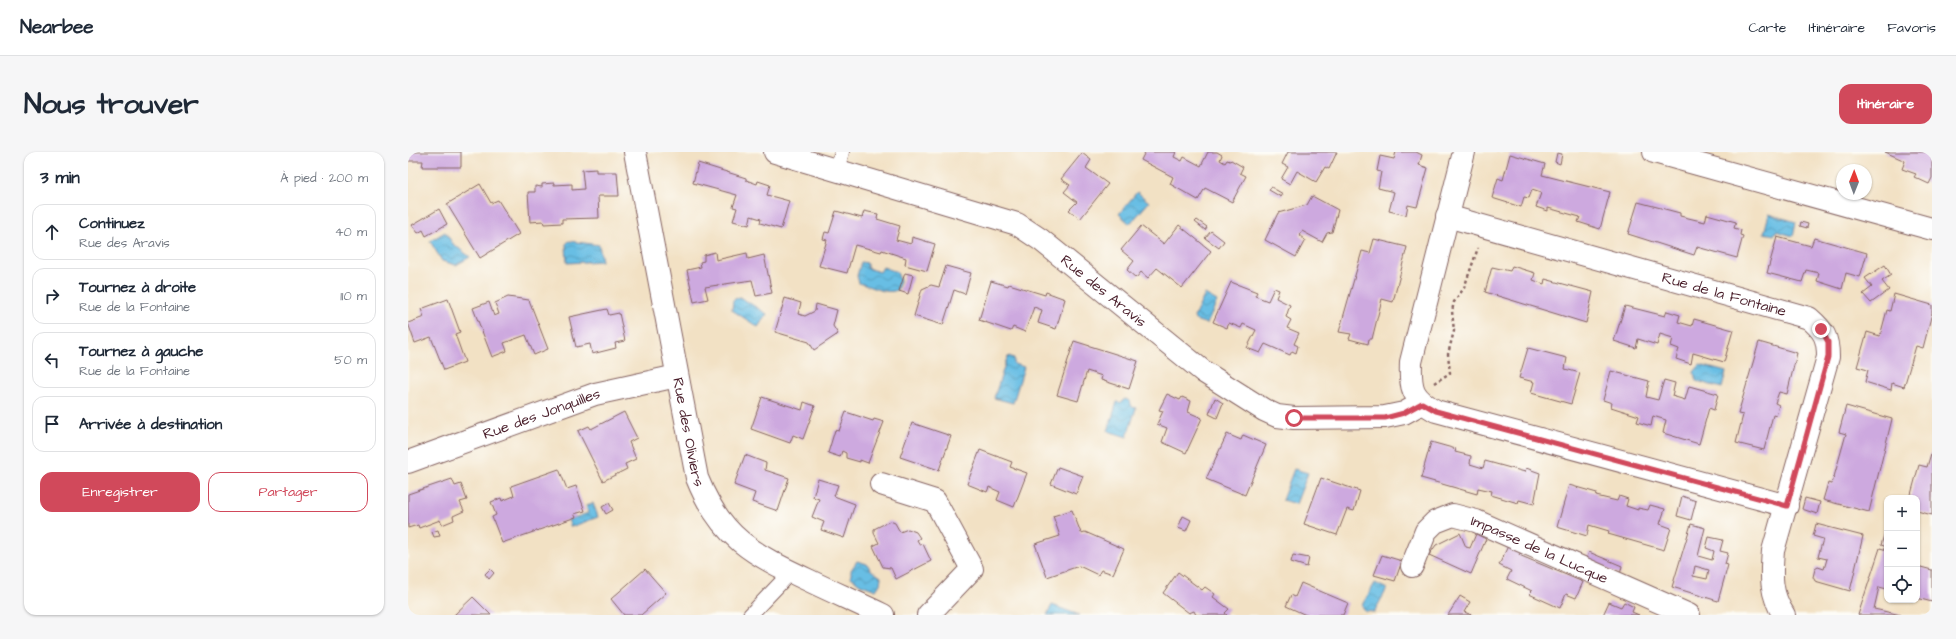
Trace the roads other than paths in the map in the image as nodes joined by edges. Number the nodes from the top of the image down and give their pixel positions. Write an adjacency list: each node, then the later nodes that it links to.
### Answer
1 (635, 152): 8 (street, Rue des Oliviers)
2 (775, 152): 5 (street, Rue des Aravis)
3 (1464, 152): 6 (street)
4 (1654, 152): 7 (street)
5 (839, 161): 9 (street, Rue des Aravis)
6 (1447, 216): 9 (street); 12 (street, Rue de la Fontaine)
7 (1932, 229)
8 (677, 376): 10 (street, Rue des Jonquilles); 14 (street, Rue des Oliviers)
9 (1417, 397): 12 (street)
10 (408, 462)
11 (881, 484): 17 (street)
12 (1787, 506): 19 (street, Rue de la Fontaine)
13 (1412, 566): 18 (street, Impasse de la Lucque)
14 (791, 572): 15 (lane); 16 (street, Rue des Oliviers)
15 (750, 615)
16 (883, 615)
17 (928, 615)
18 (1689, 615)
19 (1784, 615)

